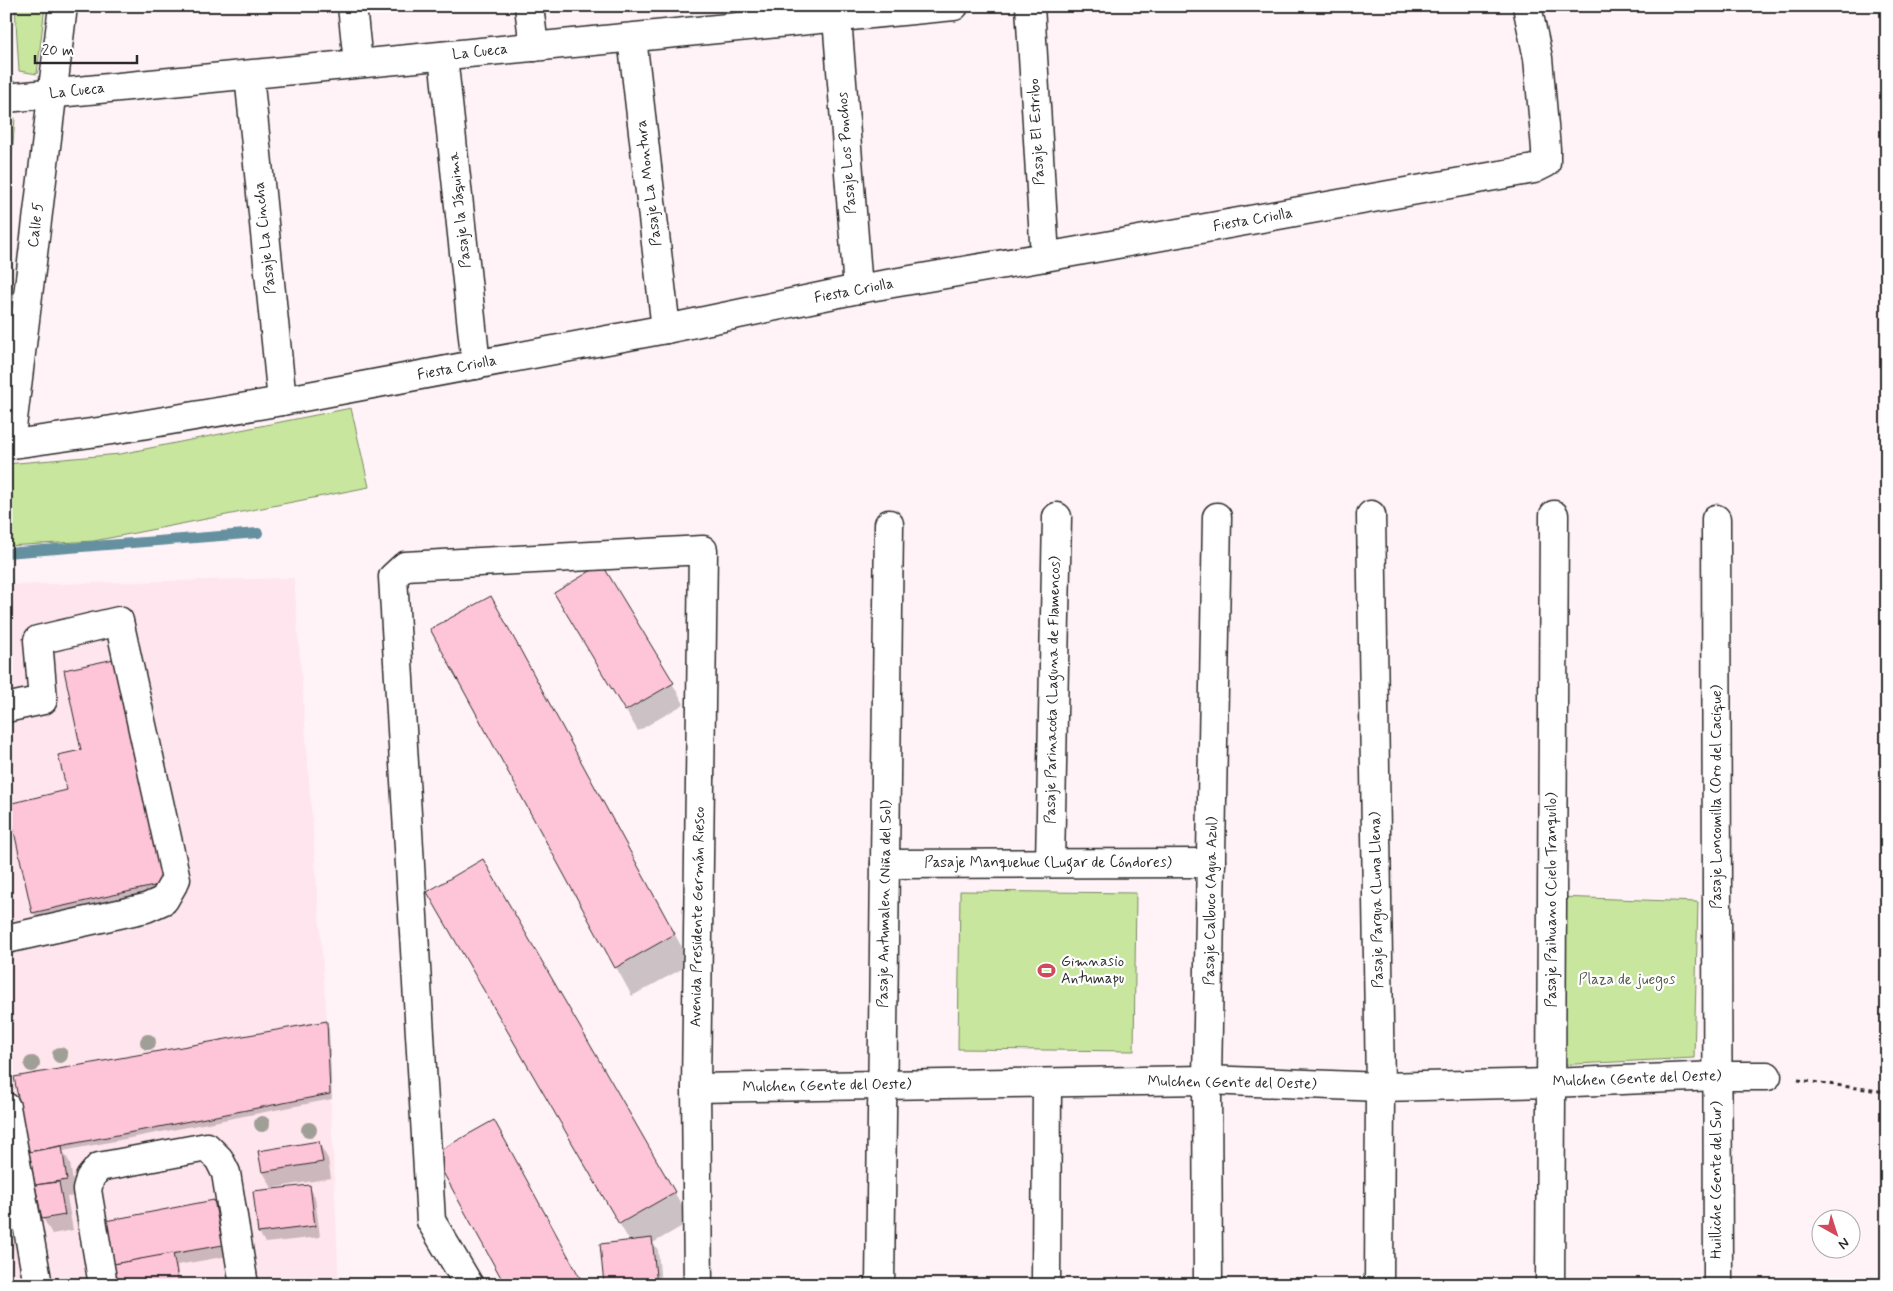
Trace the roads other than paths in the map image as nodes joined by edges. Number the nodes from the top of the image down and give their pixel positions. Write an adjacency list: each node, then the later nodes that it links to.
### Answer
1 (63, 6): 14 (street, Calle 5)
2 (352, 6): 12 (street)
3 (529, 6): 10 (street)
4 (1030, 6): 16 (street, Pasaje El Estribo)
5 (1527, 6): 16 (street, Fiesta Criolla)
6 (938, 7): 8 (street, La Cueca)
7 (728, 17): 8 (street, La Cueca); 9 (street, La Cueca)
8 (837, 18): 17 (street, Pasaje Los Ponchos)
9 (632, 38): 10 (street, La Cueca); 18 (street, Pasaje La Montura)
10 (534, 47): 11 (street, La Cueca)
11 (443, 56): 12 (street, La Cueca); 19 (street, Pasaje la Jáquima)
12 (358, 63): 13 (street, La Cueca)
13 (249, 75): 14 (street, La Cueca); 20 (street, Pasaje La Cincha)
14 (52, 94): 15 (street, La Cueca); 21 (street, Calle 5)
15 (6, 98)
16 (1045, 257): 17 (street, Fiesta Criolla)
17 (858, 289): 18 (street, Fiesta Criolla)
18 (666, 329): 19 (street, Fiesta Criolla)
19 (476, 365): 20 (street, Fiesta Criolla)
20 (282, 401): 21 (street, Fiesta Criolla)
21 (8, 445)
22 (1371, 515): 39 (street, Pasaje Pargua (Luna Llena))
23 (1554, 515): 37 (street, Pasaje Paihuano (Cielo Tranquilo))
24 (1057, 517): 29 (street, Pasaje Parinacota (Laguna de Flamencos))
25 (1216, 517): 30 (street, Pasaje Calbuco (Agua Azul))
26 (1716, 519): 33 (street, Pasaje Loncomilla (Oro del Cacique))
27 (889, 524): 31 (street, Pasaje Antumalen (Niña del Sol))
28 (6, 708): 32 (street)
29 (1050, 863): 30 (street, Pasaje Manquehue (Lugar de Cóndores)); 31 (street, Pasaje Manquehue (Lugar de Cóndores))
30 (1211, 863): 35 (street, Pasaje Calbuco (Agua Azul))
31 (886, 864): 38 (street, Pasaje Antumalen (Niña del Sol))
32 (6, 938)
33 (1717, 1076): 34 (street, Mulchen (Gente del Oeste)); 37 (street, Mulchen (Gente del Oeste)); 52 (street, Huilliche (Gente del Sur))
34 (1767, 1076)
35 (1207, 1080): 36 (street, Mulchen (Gente del Oeste)); 39 (street, Mulchen (Gente del Oeste)); 49 (street, Pasaje Calbuco (Agua Azul))
36 (1047, 1083): 38 (street, Mulchen (Gente del Oeste)); 48 (street)
37 (1551, 1083): 39 (street, Mulchen (Gente del Oeste)); 51 (street, Pasaje Paihuano (Cielo Tranquilo))
38 (882, 1084): 40 (street, Mulchen (Gente del Oeste)); 47 (street, Pasaje Antumalen (Niña del Sol))
39 (1380, 1087): 50 (street, Pasaje Pargua (Luna Llena))
40 (696, 1088): 45 (street, Avenida Presidente Germán Riesco); 46 (street, Avenida Presidente Germán Riesco)
41 (6, 1107): 42 (street)
42 (38, 1285)
43 (103, 1285): 44 (street)
44 (244, 1285)
45 (469, 1285)
46 (698, 1285)
47 (880, 1285)
48 (1046, 1285)
49 (1208, 1285)
50 (1379, 1285)
51 (1550, 1285)
52 (1718, 1285)

